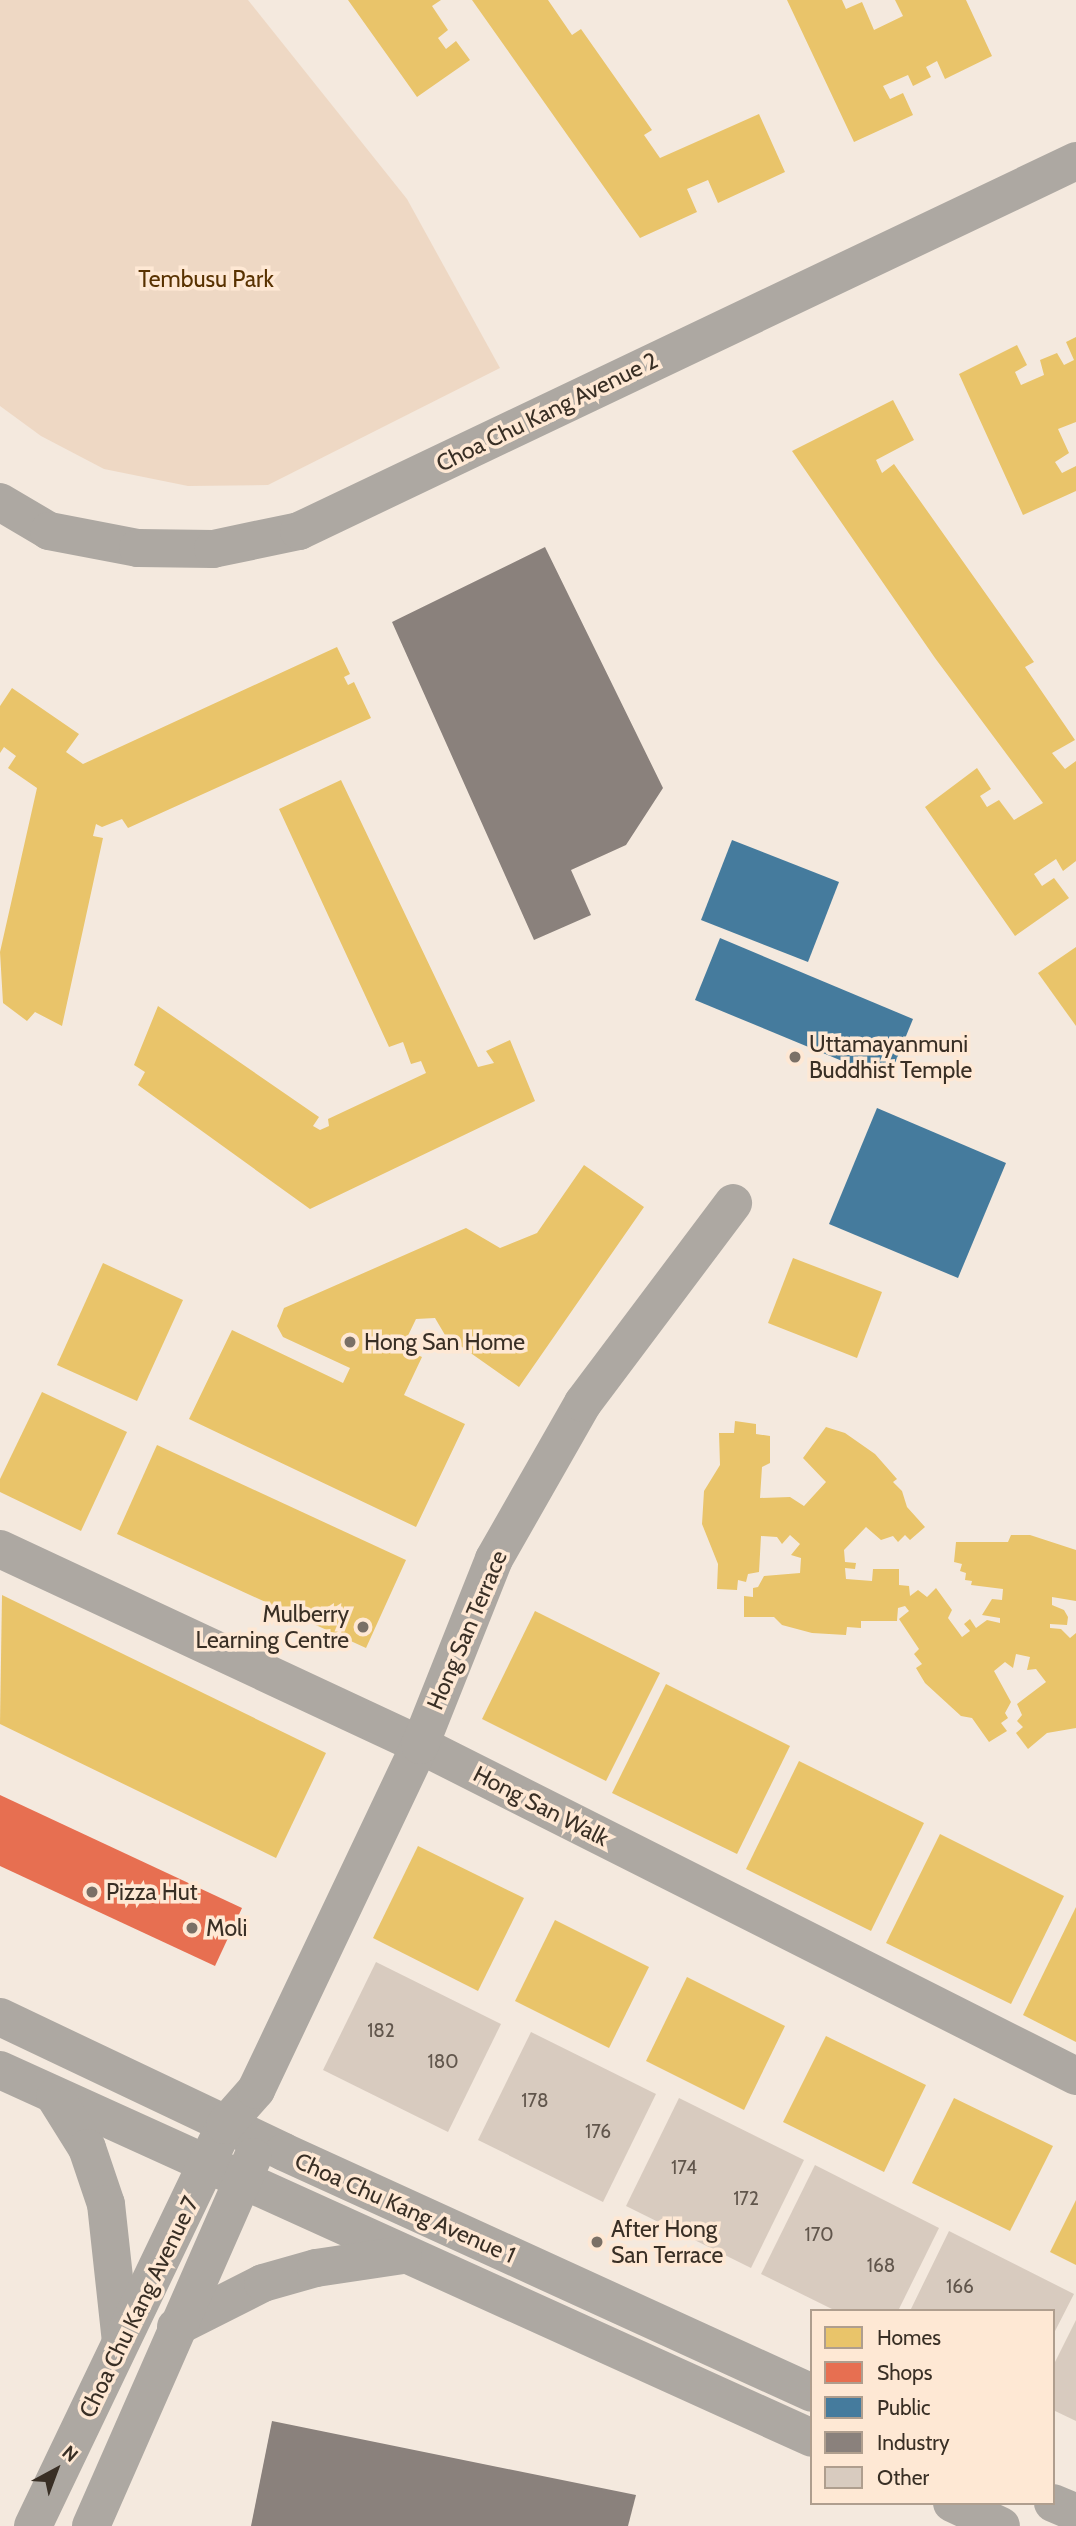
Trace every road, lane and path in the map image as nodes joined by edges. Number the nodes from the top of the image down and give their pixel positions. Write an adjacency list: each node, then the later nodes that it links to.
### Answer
1 (1076, 161): 2 (street, Choa Chu Kang Avenue 2)
2 (0, 502)
3 (733, 1203): 5 (street, Hong San Terrace)
4 (0, 1549): 5 (street, Hong San Walk)
5 (420, 1745): 8 (street, Hong San Walk); 9 (street, Hong San Terrace)
6 (0, 2017): 11 (street, Choa Chu Kang Avenue 1)
7 (0, 2070): 10 (street, Choa Chu Kang Avenue 1)
8 (1076, 2076)
9 (256, 2090): 11 (street, Hong San Terrace); 12 (street, Hong San Terrace)
10 (55, 2096): 13 (street, Choa Chu Kang Avenue 1); 17 (street)
11 (225, 2125): 12 (street, Choa Chu Kang Avenue 1); 13 (street, Choa Chu Kang Avenue 7)
12 (260, 2141): 14 (street, Hong San Terrace); 18 (street, Choa Chu Kang Avenue 1)
13 (208, 2165): 14 (street, Choa Chu Kang Avenue 1); 17 (street, Choa Chu Kang Avenue 7)
14 (243, 2181): 15 (street, Choa Chu Kang Avenue 1); 16 (street, Choa Chu Kang Avenue 7)
15 (403, 2255): 16 (street); 19 (street, Choa Chu Kang Avenue 1)
16 (176, 2327): 24 (street, Choa Chu Kang Avenue 7)
17 (121, 2341): 23 (street, Choa Chu Kang Avenue 7)
18 (810, 2392)
19 (810, 2437)
20 (1055, 2504): 22 (street)
21 (956, 2505): 25 (street)
22 (1076, 2513)
23 (33, 2526)
24 (91, 2526)
25 (1001, 2526)

